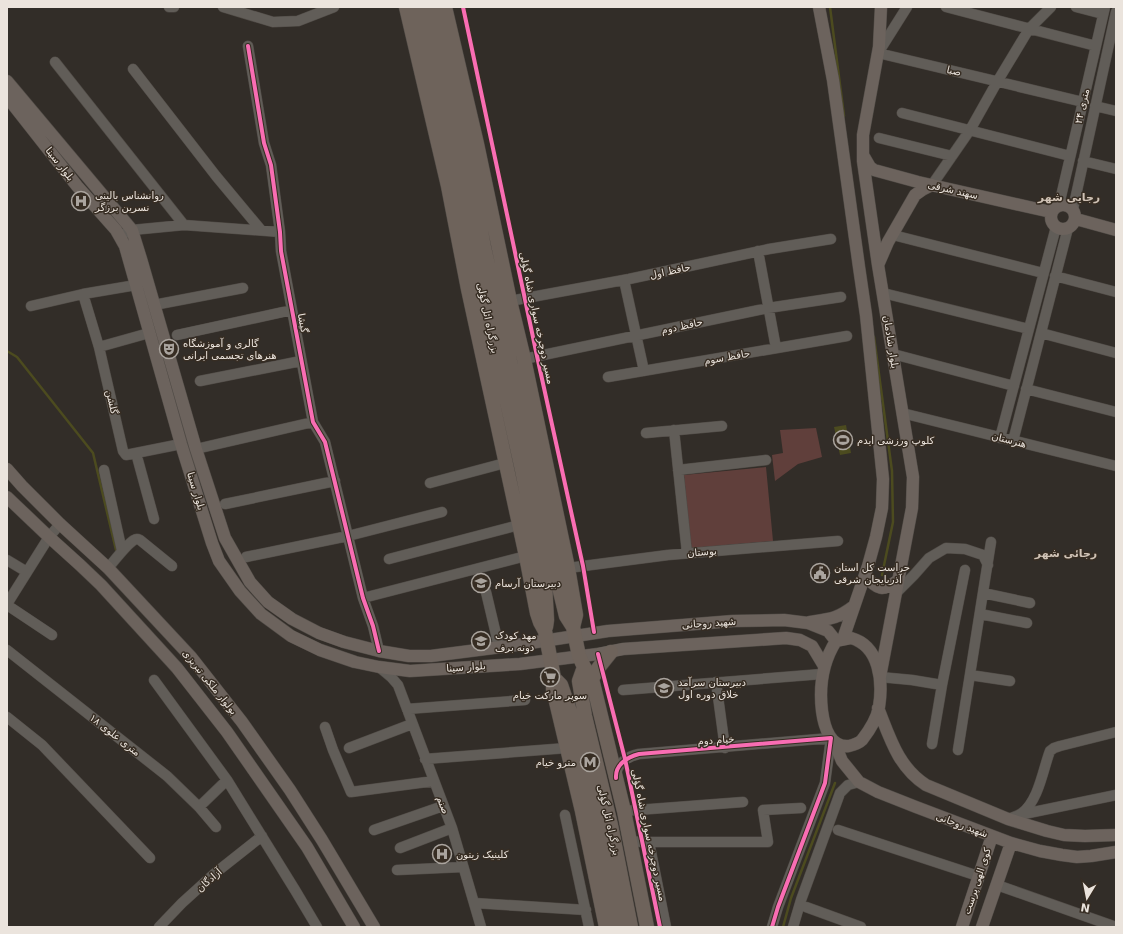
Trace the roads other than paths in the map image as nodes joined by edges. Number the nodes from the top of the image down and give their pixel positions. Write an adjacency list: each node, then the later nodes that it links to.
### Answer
1 (169, 7): 2 (street)
2 (174, 7)
3 (223, 7): 4 (street)
4 (334, 7)
5 (406, 7): 96 (highway)
6 (419, 7): 128 (highway, بزرگراه ائل گؤلی)
7 (431, 7): 128 (highway, بزرگراه ائل گؤلی)
8 (444, 7): 62 (highway)
9 (819, 7): 127 (main road, بلوار شادمان)
10 (881, 7): 21 (main road, بلوار شادمان)
11 (907, 7): 21 (street)
12 (946, 7): 17 (street)
13 (1050, 7): 17 (street)
14 (1076, 7): 15 (street)
15 (1106, 9): 16 (street); 19 (street, ۲۴ متری)
16 (1116, 10): 20 (street, ۲۴ متری)
17 (1029, 29): 19 (street); 25 (street)
18 (248, 46): 47 (street, گیشا)
19 (1096, 46): 27 (street, ۲۴ متری)
20 (1112, 50): 28 (street, ۲۴ متری)
21 (878, 53): 25 (street, صبا); 33 (main road, بلوار شادمان)
22 (55, 62): 41 (street)
23 (133, 69): 45 (street)
24 (7, 81): 44 (main road, بلوار سینا)
25 (997, 82): 27 (street, صبا); 31 (street)
26 (7, 97): 49 (main road, بلوار سینا)
27 (1083, 102): 35 (street, ۲۴ متری)
28 (1095, 106): 29 (street); 36 (street, ۲۴ متری)
29 (1116, 111)
30 (902, 113): 31 (street)
31 (970, 130): 34 (street); 35 (street)
32 (879, 138): 34 (street)
33 (863, 154): 38 (main road, سهند شرقی); 52 (main road, بلوار شادمان)
34 (952, 156): 38 (street)
35 (1070, 156): 39 (street, ۲۴ متری)
36 (1083, 161): 37 (street); 40 (street, ۲۴ متری)
37 (1116, 169)
38 (932, 185): 39 (main road, سهند شرقی); 48 (main road)
39 (1055, 208): 40 (main road); 42 (main road)
40 (1074, 214): 43 (main road); 46 (main road)
41 (184, 225): 44 (street); 45 (street)
42 (1056, 227): 43 (main road); 53 (street)
43 (1068, 228): 54 (street)
44 (132, 230): 49 (street); 63 (main road, بلوار سینا)
45 (261, 230): 47 (street)
46 (1116, 230)
47 (280, 232): 66 (street, گیشا)
48 (893, 235): 52 (main road); 53 (street)
49 (119, 236): 56 (main road, بلوار سینا)
50 (831, 239): 51 (street, حافظ اول)
51 (758, 251): 55 (street, حافظ اول); 65 (street)
52 (878, 266): 60 (main road, بلوار شادمان)
53 (1043, 273): 67 (street)
54 (1056, 276): 58 (street); 69 (street)
55 (624, 280): 62 (street, حافظ اول); 71 (street)
56 (136, 285): 59 (street); 68 (main road, بلوار سینا)
57 (243, 288): 63 (street)
58 (1116, 292)
59 (83, 294): 64 (street); 73 (street, گلشن)
60 (882, 294): 67 (street); 76 (main road, بلوار شادمان)
61 (841, 297): 65 (street, حافظ دوم)
62 (510, 301): 77 (highway)
63 (154, 305): 93 (main road, بلوار سینا)
64 (31, 306)
65 (768, 308): 71 (street, حافظ دوم); 74 (street)
66 (292, 310): 70 (street); 78 (street, گیشا)
67 (1029, 329): 82 (street)
68 (149, 333): 73 (street); 92 (main road, بلوار سینا)
69 (1041, 333): 75 (street); 83 (street)
70 (177, 335)
71 (636, 336): 77 (street, حافظ دوم); 79 (street)
72 (847, 336): 74 (street, حافظ سوم)
73 (99, 346): 94 (street, گلشن)
74 (776, 348): 79 (street, حافظ سوم)
75 (1116, 352)
76 (892, 354): 82 (street); 85 (main road, بلوار شادمان)
77 (524, 359): 124 (highway)
78 (301, 360): 81 (street); 86 (street, گیشا)
79 (644, 371): 80 (street, حافظ سوم)
80 (608, 377)
81 (200, 381)
82 (1014, 386): 90 (street)
83 (1026, 389): 84 (street); 91 (street)
84 (1116, 412)
85 (902, 413): 90 (street, هنرستان); 129 (main road, بلوار شادمان)
86 (313, 422): 93 (street); 101 (street, گیشا)
87 (722, 426): 88 (street)
88 (674, 430): 89 (street); 100 (street)
89 (646, 433)
90 (1000, 438): 91 (street, هنرستان)
91 (1013, 440): 97 (street, هنرستان)
92 (181, 444): 94 (street); 114 (main road, بلوار سینا)
93 (196, 449): 111 (main road, بلوار سینا)
94 (136, 453): 106 (street)
95 (766, 460): 100 (street)
96 (505, 462): 102 (street); 108 (highway)
97 (1116, 466)
98 (7, 469): 107 (main road, بولوار ملکی تبریزی)
99 (104, 470): 115 (street)
100 (678, 470): 116 (street)
101 (335, 481): 104 (street); 109 (street, گیشا)
102 (430, 483)
103 (7, 497): 110 (main road, بولوار ملکی تبریزی)
104 (225, 504)
105 (442, 512): 109 (street)
106 (154, 519)
107 (60, 524): 110 (street); 123 (main road, بولوار ملکی تبریزی)
108 (519, 525): 117 (highway); 119 (street)
109 (348, 536): 118 (street); 132 (street, گیشا)
110 (49, 537): 126 (street); 209 (main road, بولوار ملکی تبریزی)
111 (225, 538): 114 (main road); 145 (main road, بلوار سینا)
112 (838, 541): 116 (street, بوستان)
113 (991, 542): 121 (street)
114 (212, 543): 148 (main road, بلوار سینا)
115 (122, 551): 122 (street); 123 (street)
116 (687, 553): 124 (street, بوستان)
117 (526, 556): 132 (street); 141 (highway)
118 (246, 557)
119 (389, 559)
120 (7, 560): 126 (street)
121 (988, 565): 129 (street); 131 (street)
122 (172, 566)
123 (108, 568): 210 (main road, بولوار ملکی تبریزی)
124 (568, 568): 139 (highway)
125 (965, 570): 159 (street)
126 (27, 572): 134 (street)
127 (865, 576): 129 (main road); 135 (main road, بلوار شادمان)
128 (551, 583): 139 (highway, بزرگراه ائل گؤلی); 141 (highway, بزرگراه ائل گؤلی)
129 (897, 586): 153 (main road, بلوار شادمان)
130 (486, 592): 143 (street)
131 (983, 593): 133 (street); 136 (street)
132 (363, 598): 145 (street, گیشا)
133 (1030, 603)
134 (7, 604): 140 (street)
135 (854, 606): 137 (main road); 142 (main road, بلوار شادمان)
136 (980, 614): 138 (street); 152 (street)
137 (808, 623): 139 (main road, شهید روحانی); 142 (main road, شهید روحانی)
138 (1027, 623)
139 (574, 632): 141 (main road, شهید روحانی); 149 (highway)
140 (52, 635)
141 (546, 636): 143 (main road, بلوار سینا); 147 (highway)
142 (839, 640): 151 (main road); 153 (main road)
143 (499, 647): 145 (main road, بلوار سینا)
144 (7, 650): 182 (street, ۱۸ متری علوی)
145 (379, 651)
146 (611, 652): 149 (main road, شهید روحانی); 149 (highway); 151 (main road, شهید روحانی)
147 (551, 660): 149 (main road, بلوار سینا); 150 (main road, بلوار سینا); 154 (highway)
148 (379, 667): 150 (main road, بلوار سینا); 158 (street)
149 (585, 667): 175 (highway); 215 (highway, بزرگراه ائل گؤلی)
150 (413, 670): 158 (street)
151 (823, 670): 157 (street); 168 (main road)
152 (970, 675): 156 (street); 173 (street)
153 (880, 677): 159 (street); 162 (main road)
154 (554, 678): 171 (highway); 214 (highway, بزرگراه ائل گؤلی)
155 (154, 680): 176 (street)
156 (1010, 680)
157 (716, 682): 160 (street); 172 (street)
158 (398, 685): 163 (street, صنم)
159 (942, 685): 169 (street)
160 (623, 690)
161 (525, 700): 163 (street)
162 (878, 708): 168 (main road); 186 (main road)
163 (407, 709): 165 (street, صنم)
164 (7, 717): 199 (street)
165 (412, 724): 170 (street); 174 (street, صنم)
166 (325, 727): 177 (street)
167 (1116, 732): 186 (street)
168 (833, 740): 172 (street, خیام دوم); 178 (main road, شهید روحانی); 218 (street)
169 (932, 744)
170 (349, 748)
171 (567, 748): 174 (street); 213 (highway)
172 (725, 748): 175 (street, خیام دوم)
173 (958, 750)
174 (426, 758): 177 (street, صنم)
175 (616, 778): 184 (highway)
176 (227, 780): 182 (street); 192 (street)
177 (434, 781): 181 (street, صنم)
178 (859, 782): 193 (main road, شهید روحانی); 219 (street)
179 (1116, 795): 186 (street)
180 (744, 802): 184 (street)
181 (443, 806): 188 (street, صنم); 189 (street)
182 (199, 807): 187 (street, ۱۸ متری علوی)
183 (801, 808): 195 (street)
184 (624, 811): 194 (highway)
185 (564, 815): 206 (street)
186 (1012, 817): 191 (main road)
187 (216, 827)
188 (452, 828): 197 (street); 200 (street, صنم)
189 (374, 830)
190 (838, 830): 202 (street)
191 (1116, 835)
192 (262, 836): 207 (street, آزادگان); 208 (street)
193 (992, 836): 196 (main road, شهید روحانی); 202 (main road, کوی الهی پرست)
194 (629, 841): 195 (street); 216 (highway)
195 (649, 842): 217 (street)
196 (1011, 843): 198 (main road, شهید روحانی); 203 (main road, کوی الهی پرست)
197 (400, 848)
198 (1116, 852)
199 (150, 858)
200 (463, 867): 201 (street); 204 (street, صنم)
201 (397, 870)
202 (978, 876): 221 (main road, کوی الهی پرست)
203 (996, 885): 222 (main road, کوی الهی پرست); 223 (street)
204 (474, 903): 206 (street); 211 (street, صنم)
205 (806, 908): 220 (street)
206 (586, 910): 212 (street)
207 (159, 927)
208 (317, 927)
209 (354, 927)
210 (374, 927)
211 (481, 927)
212 (589, 927)
213 (606, 927)
214 (619, 927)
215 (631, 927)
216 (647, 927)
217 (666, 927)
218 (772, 927)
219 (793, 927)
220 (861, 927)
221 (962, 927)
222 (982, 927)
223 (1116, 927)

